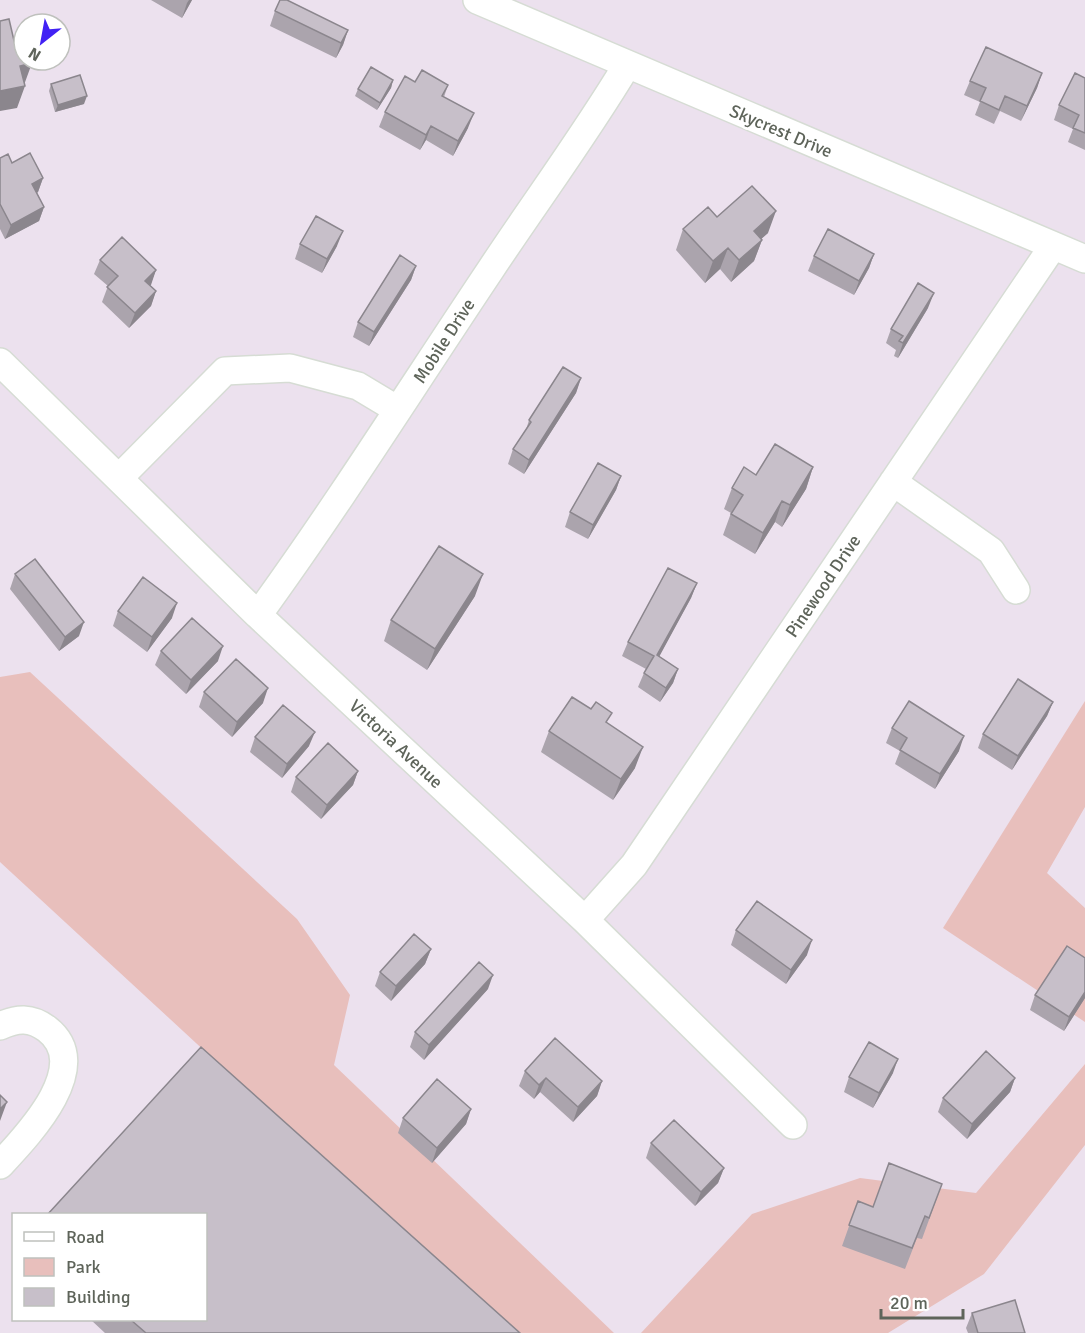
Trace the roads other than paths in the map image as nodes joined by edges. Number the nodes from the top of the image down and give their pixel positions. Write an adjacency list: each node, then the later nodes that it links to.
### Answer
1 (477, 0): 2 (street, Skycrest Drive)
2 (627, 65): 3 (street, Skycrest Drive); 6 (street, Mobile Drive)
3 (1053, 246): 4 (street, Skycrest Drive); 8 (street, Pinewood Drive)
4 (1085, 259)
5 (0, 362): 7 (street, Victoria Avenue)
6 (398, 410): 7 (street); 10 (street, Mobile Drive)
7 (119, 478): 10 (street, Victoria Avenue)
8 (893, 482): 9 (street); 11 (street, Pinewood Drive)
9 (1016, 590)
10 (258, 615): 11 (street, Victoria Avenue)
11 (585, 920): 13 (street, Victoria Avenue)
12 (0, 1026): 14 (street)
13 (793, 1125)
14 (0, 1165)

